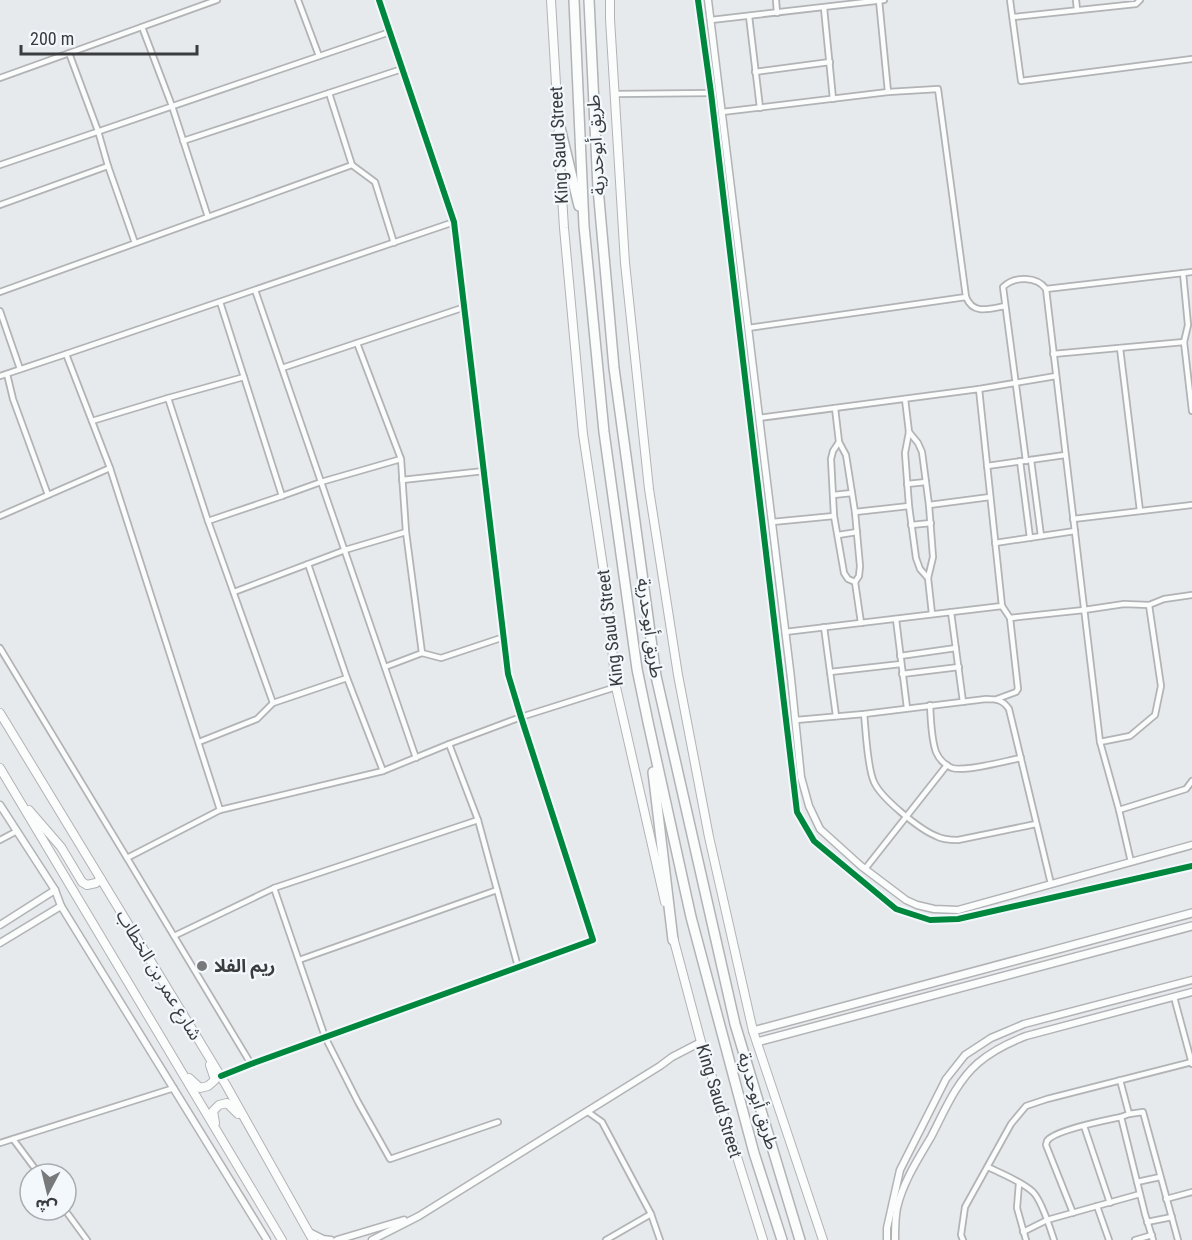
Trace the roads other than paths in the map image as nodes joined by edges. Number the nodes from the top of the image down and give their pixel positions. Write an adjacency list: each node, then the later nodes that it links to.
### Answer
1 (217, 0): 22 (street)
2 (298, 0): 25 (street)
3 (379, 0): 23 (street)
4 (551, 0): 39 (main road, King Saud Street)
5 (574, 0): 48 (highway, طريق أبوحدرية)
6 (589, 0): 246 (highway, طريق أبوحدرية)
7 (610, 0): 34 (main road)
8 (698, 0): 33 (street)
9 (708, 0): 21 (street)
10 (776, 0): 18 (street)
11 (879, 0): 12 (street); 16 (street); 31 (street)
12 (884, 0)
13 (1011, 0): 20 (street)
14 (1076, 0): 17 (street)
15 (1140, 0): 17 (street)
16 (824, 8): 18 (street); 27 (street)
17 (1077, 10): 20 (street)
18 (777, 13): 19 (street)
19 (749, 16): 21 (street); 29 (street)
20 (1013, 17): 26 (street)
21 (711, 21): 38 (street)
22 (142, 27): 24 (street); 36 (street)
23 (390, 32): 25 (street); 28 (street)
24 (69, 53): 30 (street); 40 (street)
25 (319, 56): 36 (street)
26 (1192, 59)
27 (830, 62): 29 (street); 35 (street)
28 (402, 69): 32 (street); 47 (street)
29 (755, 72): 37 (street)
30 (0, 78)
31 (888, 92): 35 (street); 56 (street)
32 (329, 93): 41 (street); 43 (street)
33 (711, 93): 34 (street); 177 (street)
34 (614, 94): 197 (main road)
35 (834, 99): 37 (street)
36 (172, 106): 40 (street); 41 (street)
37 (760, 108): 38 (street)
38 (722, 112): 61 (street)
39 (557, 115): 48 (highway); 144 (main road, King Saud Street)
40 (98, 131): 42 (street); 44 (street)
41 (183, 141): 46 (street)
42 (0, 165)
43 (352, 165): 46 (street); 50 (street)
44 (108, 166): 45 (street); 49 (street)
45 (0, 205)
46 (207, 217): 49 (street)
47 (454, 222): 50 (street); 59 (street)
48 (584, 226): 155 (highway, طريق أبوحدرية)
49 (135, 243): 55 (street)
50 (394, 243): 54 (street)
51 (1192, 272): 52 (street)
52 (1183, 273): 53 (street); 62 (street)
53 (1046, 289): 58 (street); 66 (street)
54 (255, 290): 57 (street); 67 (street)
55 (0, 292)
56 (966, 297): 58 (street); 61 (street)
57 (220, 302): 65 (street); 72 (street)
58 (1005, 306): 73 (street)
59 (465, 307): 63 (street); 88 (street)
60 (0, 311): 68 (street)
61 (748, 328): 79 (street)
62 (1184, 342): 64 (street); 78 (street)
63 (357, 343): 67 (street); 84 (street)
64 (1120, 348): 66 (street); 101 (street)
65 (66, 354): 68 (street); 80 (street)
66 (1053, 354): 71 (street)
67 (282, 368): 90 (street)
68 (20, 369): 69 (street)
69 (7, 374): 70 (street); 94 (street)
70 (0, 376)
71 (1056, 376): 73 (street); 83 (street)
72 (244, 377): 75 (street); 96 (street)
73 (1016, 383): 74 (street); 85 (street)
74 (979, 389): 76 (street); 86 (street)
75 (168, 398): 80 (street); 106 (street)
76 (905, 399): 77 (street); 81 (street)
77 (835, 408): 79 (street); 82 (street)
78 (1192, 411)
79 (759, 418): 107 (street)
80 (92, 421): 87 (street)
81 (909, 432): 91 (street); 92 (street)
82 (839, 442): 93 (street); 95 (street)
83 (1065, 455): 85 (street); 105 (street)
84 (401, 459): 89 (street); 90 (street)
85 (1025, 461): 86 (street); 114 (street); 115 (street)
86 (987, 466): 97 (street)
87 (110, 468): 94 (street); 156 (street)
88 (484, 471): 89 (street); 133 (street)
89 (402, 480): 111 (street)
90 (321, 482): 96 (street); 117 (street)
91 (926, 483): 92 (street); 98 (street)
92 (908, 484): 100 (street)
93 (852, 492): 95 (street); 102 (street)
94 (48, 495): 103 (street)
95 (832, 495): 104 (street)
96 (282, 496): 106 (street)
97 (990, 497): 98 (street); 116 (street)
98 (929, 505): 108 (street)
99 (1192, 505): 101 (street)
100 (909, 506): 102 (street); 109 (street)
101 (1140, 511): 105 (street)
102 (855, 512): 112 (street)
103 (0, 516)
104 (834, 516): 107 (street); 113 (street)
105 (1073, 519): 110 (street)
106 (208, 521): 121 (street)
107 (772, 522): 132 (street)
108 (931, 523): 109 (street); 119 (street)
109 (911, 525): 119 (street)
110 (1075, 531): 114 (street); 125 (street)
111 (406, 532): 117 (street); 136 (street)
112 (857, 532): 113 (street); 120 (street)
113 (838, 535): 120 (street)
114 (1041, 536): 115 (street)
115 (1030, 538): 116 (street)
116 (995, 543): 124 (street)
117 (345, 550): 118 (street); 139 (street)
118 (308, 564): 121 (street); 143 (street)
119 (928, 578): 127 (street)
120 (855, 582): 130 (street)
121 (234, 592): 147 (street)
122 (1192, 595): 123 (street)
123 (1149, 605): 125 (street); 157 (street)
124 (1002, 606): 126 (street); 128 (street)
125 (1084, 610): 128 (street); 157 (street)
126 (951, 612): 127 (street); 135 (street)
127 (932, 614): 129 (street)
128 (1010, 618): 145 (street)
129 (896, 619): 130 (street); 137 (street)
130 (861, 623): 131 (street)
131 (824, 627): 132 (street); 141 (street)
132 (785, 632): 154 (street)
133 (504, 637): 136 (street); 153 (street)
134 (0, 648): 175 (street)
135 (956, 648): 137 (street); 140 (street)
136 (422, 653): 139 (street)
137 (900, 656): 138 (street)
138 (901, 664): 141 (street); 142 (street)
139 (385, 667): 159 (street)
140 (958, 667): 142 (street); 146 (street)
141 (830, 672): 152 (street)
142 (903, 674): 149 (street)
143 (347, 678): 147 (street); 163 (street)
144 (616, 687): 153 (street); 189 (main road, King Saud Street)
145 (997, 699): 146 (street); 160 (street)
146 (963, 702): 148 (street)
147 (273, 704): 156 (street)
148 (930, 705): 149 (street); 161 (street)
149 (907, 708): 151 (street)
150 (0, 713): 179 (main road, شارع عمر بن الخطاب)
151 (864, 714): 152 (street); 169 (street)
152 (836, 716): 154 (street)
153 (521, 717): 158 (street); 192 (street)
154 (796, 720): 178 (street)
155 (648, 722): 189 (highway); 245 (highway, طريق أبوحدرية)
156 (199, 742): 167 (street)
157 (1100, 742): 168 (street)
158 (449, 744): 159 (street); 170 (street)
159 (416, 758): 163 (street)
160 (1021, 758): 161 (street); 171 (street)
161 (947, 765): 169 (street)
162 (0, 768): 165 (main road, شارع عمر بن الخطاب)
163 (383, 771): 167 (street)
164 (1192, 781): 168 (street)
165 (16, 796): 179 (main road); 201 (main road, شارع عمر بن الخطاب)
166 (0, 805): 172 (street)
167 (220, 810): 175 (street)
168 (1119, 810): 176 (street)
169 (907, 817): 171 (street); 178 (street)
170 (478, 820): 181 (street); 183 (street)
171 (1036, 824): 180 (street)
172 (17, 831): 173 (street); 182 (street)
173 (0, 840)
174 (1192, 845): 176 (street)
175 (127, 858): 188 (street)
176 (1131, 862): 180 (street)
177 (1192, 866)
178 (864, 869): 180 (street)
179 (101, 879): 196 (main road, شارع عمر بن الخطاب)
180 (1051, 884)
181 (274, 888): 188 (street); 191 (street)
182 (55, 890): 184 (street); 186 (street)
183 (497, 891): 191 (street); 192 (street)
184 (61, 906): 190 (street); 206 (street)
185 (1192, 913): 197 (main road)
186 (0, 925)
187 (1192, 926): 200 (main road)
188 (174, 936): 203 (street)
189 (673, 940): 199 (main road, King Saud Street)
190 (0, 943)
191 (299, 960): 198 (street)
192 (518, 967): 198 (street)
193 (1192, 980): 248 (street)
194 (1192, 992): 195 (street)
195 (1174, 997): 202 (street); 249 (street)
196 (192, 1030): 201 (main road); 204 (main road, شارع عمر بن الخطاب)
197 (753, 1031): 200 (main road)
198 (326, 1037): 203 (street); 210 (street)
199 (701, 1042): 207 (street); 244 (main road, King Saud Street)
200 (757, 1042): 247 (main road)
201 (169, 1050): 216 (main road, شارع عمر بن الخطاب)
202 (1192, 1063): 205 (street)
203 (251, 1064): 204 (street)
204 (221, 1076): 214 (main road, شارع عمر بن الخطاب)
205 (1120, 1080): 208 (street); 217 (street)
206 (174, 1088): 212 (street); 238 (street)
207 (588, 1112): 227 (street); 228 (street)
208 (1129, 1114): 209 (street); 218 (street)
209 (1121, 1117): 211 (street); 219 (street)
210 (498, 1122)
211 (1084, 1126): 224 (street); 226 (street)
212 (13, 1139): 213 (street); 215 (street)
213 (0, 1143)
214 (259, 1143): 216 (main road); 234 (main road, شارع عمر بن الخطاب)
215 (30, 1162)
216 (236, 1162): 235 (main road, شارع عمر بن الخطاب)
217 (988, 1167): 220 (street); 250 (street)
218 (1160, 1177): 219 (street); 223 (street)
219 (1137, 1182): 222 (street)
220 (1019, 1183): 230 (street); 233 (street)
221 (1192, 1192): 223 (street)
222 (1140, 1194): 224 (street); 232 (street)
223 (1166, 1199): 229 (street)
224 (1110, 1203): 225 (street)
225 (1097, 1206): 226 (street); 253 (street)
226 (1073, 1213): 230 (street)
227 (651, 1214): 242 (street); 243 (street)
228 (419, 1216): 240 (street); 241 (street)
229 (1172, 1217): 232 (street); 255 (street)
230 (1047, 1220): 233 (street); 252 (street)
231 (74, 1222): 237 (street)
232 (1147, 1222): 236 (street)
233 (1023, 1232): 251 (street)
234 (311, 1236): 239 (street)
235 (280, 1238)
236 (1152, 1238): 254 (street)
237 (87, 1240)
238 (267, 1240)
239 (331, 1240)
240 (337, 1240)
241 (372, 1240)
242 (606, 1240)
243 (660, 1240)
244 (763, 1240)
245 (782, 1240)
246 (800, 1240)
247 (823, 1240)
248 (887, 1240)
249 (895, 1240)
250 (963, 1240)
251 (1026, 1240)
252 (1054, 1240)
253 (1109, 1240)
254 (1134, 1240)
255 (1178, 1240)

